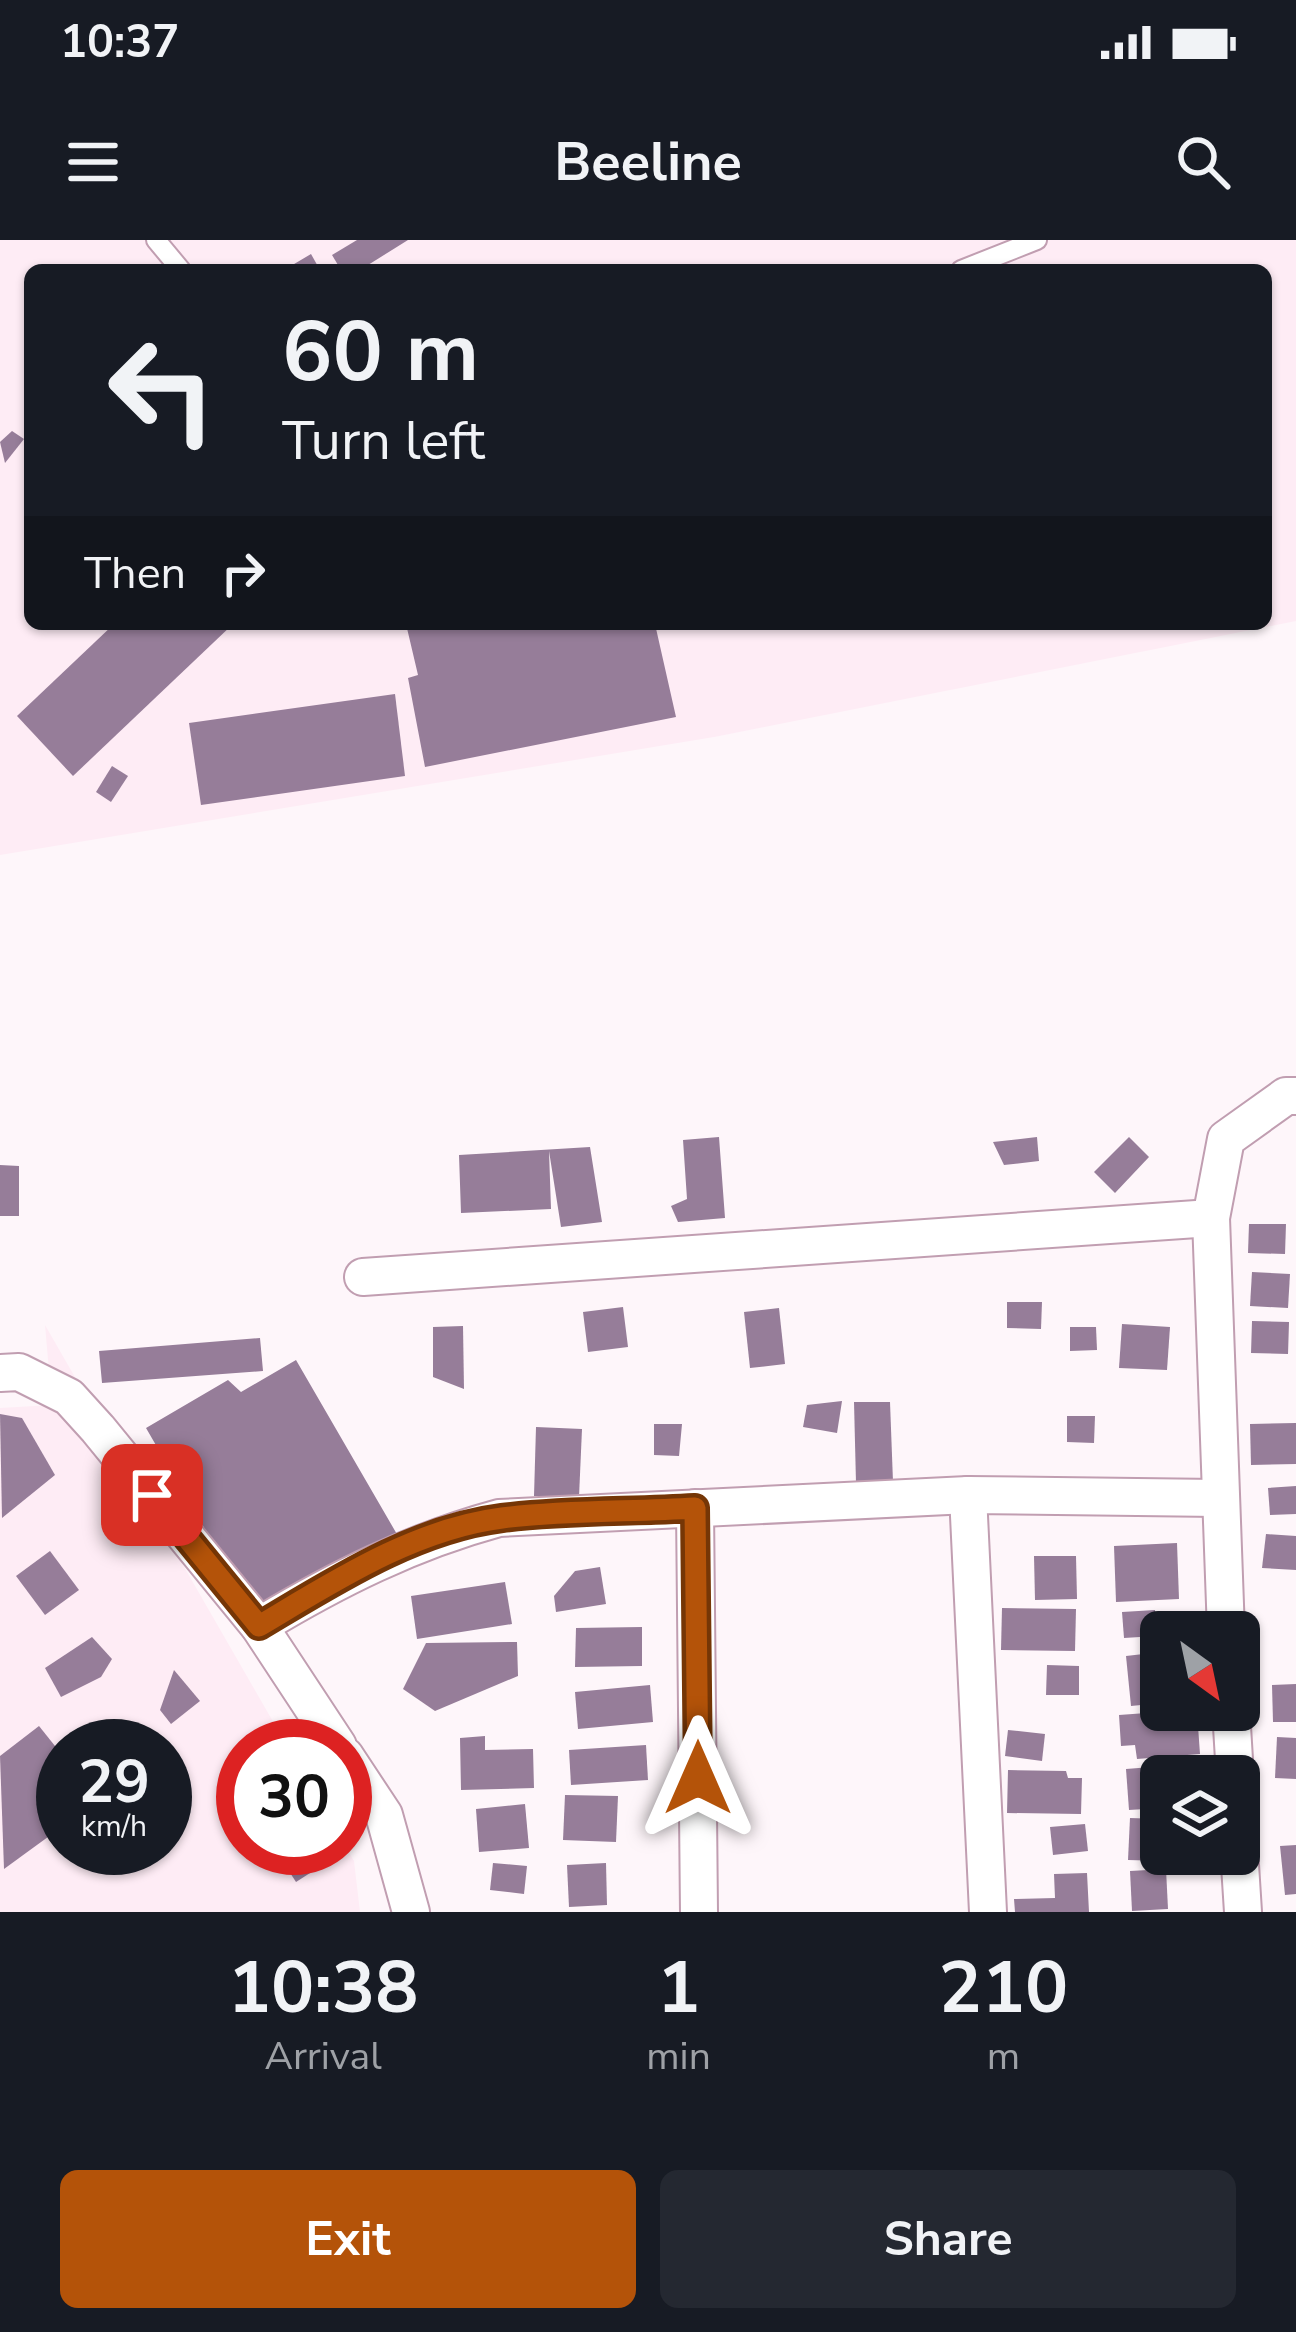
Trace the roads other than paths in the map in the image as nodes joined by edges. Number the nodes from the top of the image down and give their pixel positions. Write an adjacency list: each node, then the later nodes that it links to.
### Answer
1 (155, 240): 3 (lane)
2 (1037, 240): 4 (lane)
3 (177, 264)
4 (976, 264)
5 (1296, 1096): 6 (street)
6 (1210, 1218): 7 (street); 10 (street)
7 (363, 1277)
8 (0, 1373): 13 (street)
9 (968, 1495): 10 (street); 11 (street); 19 (street)
10 (1218, 1498): 12 (street)
11 (695, 1508): 13 (street); 18 (street)
12 (1225, 1611)
13 (259, 1626): 14 (street)
14 (320, 1719)
15 (372, 1797): 17 (street)
16 (1241, 1875): 20 (street)
17 (411, 1912)
18 (699, 1912)
19 (988, 1912)
20 (1243, 1912)

